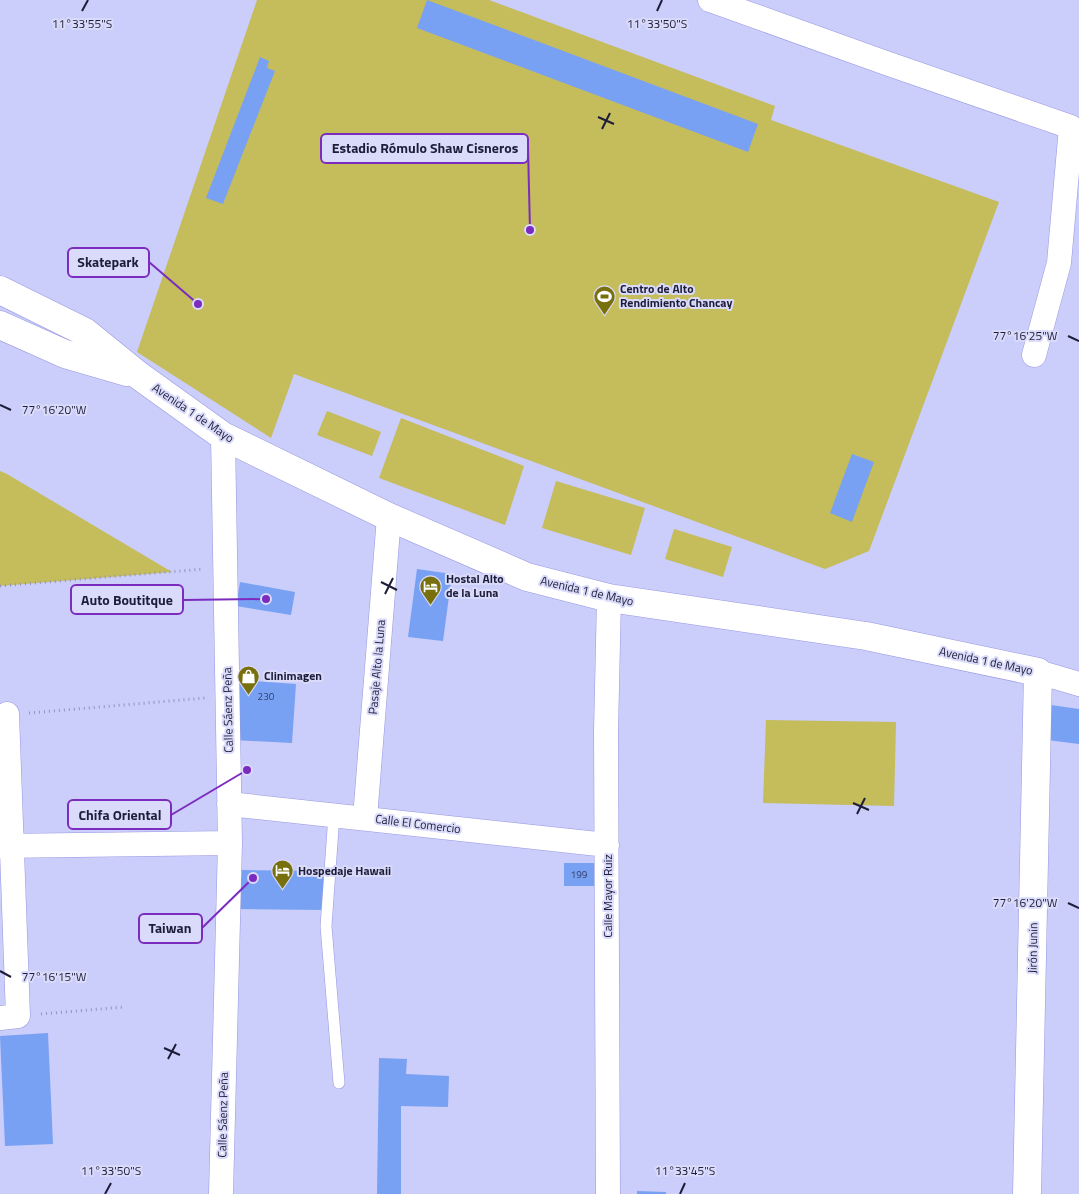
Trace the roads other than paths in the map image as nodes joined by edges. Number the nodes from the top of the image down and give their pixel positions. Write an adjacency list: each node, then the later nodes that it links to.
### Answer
1 (710, 0): 4 (street)
2 (0, 290): 5 (street, Avenida 1 de Mayo)
3 (0, 325): 5 (street, Avenida 1 de Mayo)
4 (1034, 355)
5 (138, 376): 6 (street, Avenida 1 de Mayo)
6 (224, 436): 7 (street, Avenida 1 de Mayo); 12 (street, Calle Sáenz Peña)
7 (389, 517): 8 (street, Avenida 1 de Mayo); 14 (street, Pasaje Alto la Luna)
8 (609, 598): 9 (street, Avenida 1 de Mayo); 17 (street, Calle Mayor Ruiz)
9 (1038, 672): 10 (street, Avenida 1 de Mayo); 22 (street, Jirón Junin)
10 (1079, 684)
11 (7, 714): 16 (street)
12 (229, 804): 13 (street, Calle El Comercio); 15 (street, Calle Sáenz Peña)
13 (334, 815): 14 (street, Calle El Comercio); 19 (lane)
14 (365, 818): 17 (street, Calle El Comercio)
15 (230, 842): 16 (street); 20 (street, Calle Sáenz Peña)
16 (6, 845): 18 (street)
17 (607, 846): 21 (street, Calle Mayor Ruiz)
18 (9, 1017)
19 (339, 1083)
20 (221, 1194)
21 (608, 1194)
22 (1027, 1194)

